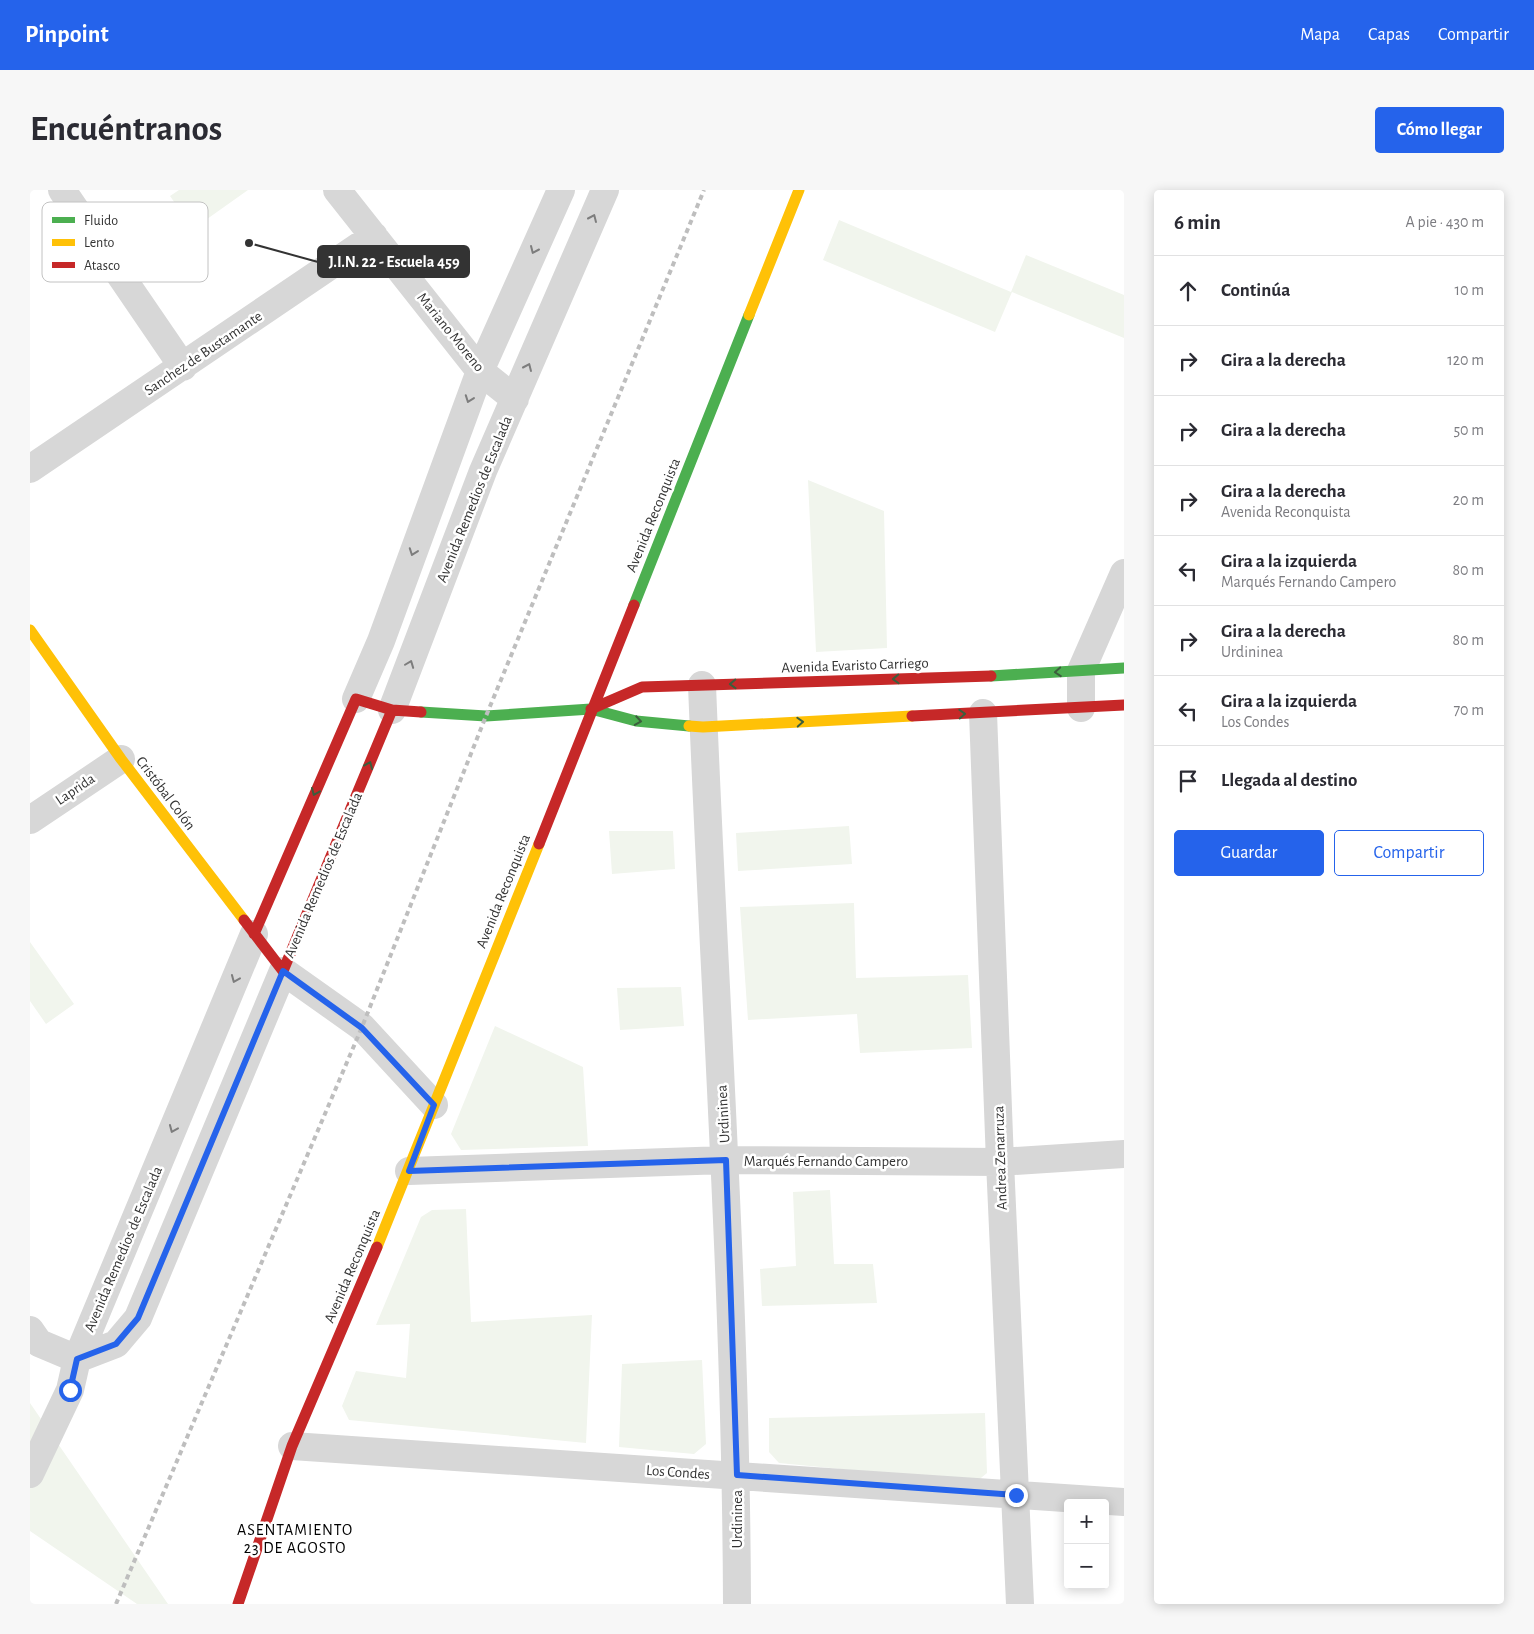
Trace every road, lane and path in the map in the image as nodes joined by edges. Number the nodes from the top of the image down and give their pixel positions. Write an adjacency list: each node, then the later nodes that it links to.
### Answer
1 (62, 190): 6 (street)
2 (337, 190): 7 (street, Mariano Moreno)
3 (561, 190): 10 (street, Avenida Remedios de Escalada, one-way to 10)
4 (606, 190): 11 (street, Avenida Remedios de Escalada, one-way to 4)
5 (799, 190): 21 (street, Avenida Reconquista)
6 (70, 202)
7 (374, 236): 9 (street, Sanchez de Bustamante); 10 (street, Mariano Moreno)
8 (125, 282): 9 (street)
9 (184, 367): 12 (street, Sanchez de Bustamante)
10 (480, 371): 11 (street, Mariano Moreno); 18 (street, Avenida Remedios de Escalada, one-way to 18)
11 (514, 399): 22 (street, Avenida Remedios de Escalada, one-way to 11)
12 (30, 469)
13 (1124, 573): 16 (street)
14 (30, 630): 25 (street, Cristóbal Colón)
15 (1124, 668): 16 (street, Avenida Evaristo Carriego)
16 (1081, 671): 17 (street, Avenida Evaristo Carriego, one-way to 17); 20 (street)
17 (702, 685): 21 (street, Avenida Evaristo Carriego); 24 (street, Urdininea)
18 (356, 699): 22 (street, Avenida Evaristo Carriego); 27 (street, Avenida Remedios de Escalada, one-way to 27)
19 (1124, 705): 20 (street, Avenida Evaristo Carriego)
20 (1081, 708): 23 (street, Avenida Evaristo Carriego)
21 (591, 709): 22 (street, Avenida Evaristo Carriego); 24 (street, Avenida Evaristo Carriego, one-way to 24); 29 (street, Avenida Reconquista)
22 (392, 710): 28 (street, Avenida Remedios de Escalada, one-way to 22)
23 (983, 713): 24 (street, Avenida Evaristo Carriego, one-way to 23); 32 (street, Andrea Zenarruza)
24 (703, 727): 31 (street, Urdininea)
25 (121, 758): 26 (street, Laprida); 27 (street, Cristóbal Colón)
26 (30, 820)
27 (254, 934): 28 (street, Cristóbal Colón); 35 (street, Avenida Remedios de Escalada, one-way to 35)
28 (283, 971): 29 (street); 35 (street, Avenida Remedios de Escalada)
29 (434, 1105): 33 (street, Avenida Reconquista)
30 (1124, 1154): 32 (street, Marqués Fernando Campero)
31 (726, 1160): 32 (street, Marqués Fernando Campero); 33 (street, Marqués Fernando Campero); 38 (street, Urdininea)
32 (1000, 1162): 39 (street, Andrea Zenarruza)
33 (409, 1171): 36 (street, Avenida Reconquista)
34 (30, 1330): 35 (street)
35 (77, 1359): 37 (street)
36 (292, 1446): 38 (street, Los Condes); 41 (street, Avenida Reconquista)
37 (30, 1474)
38 (737, 1475): 39 (street, Los Condes); 42 (street, Urdininea)
39 (1016, 1495): 40 (street, Los Condes); 43 (street, Andrea Zenarruza)
40 (1124, 1502)
41 (238, 1604)
42 (737, 1604)
43 (1020, 1604)

